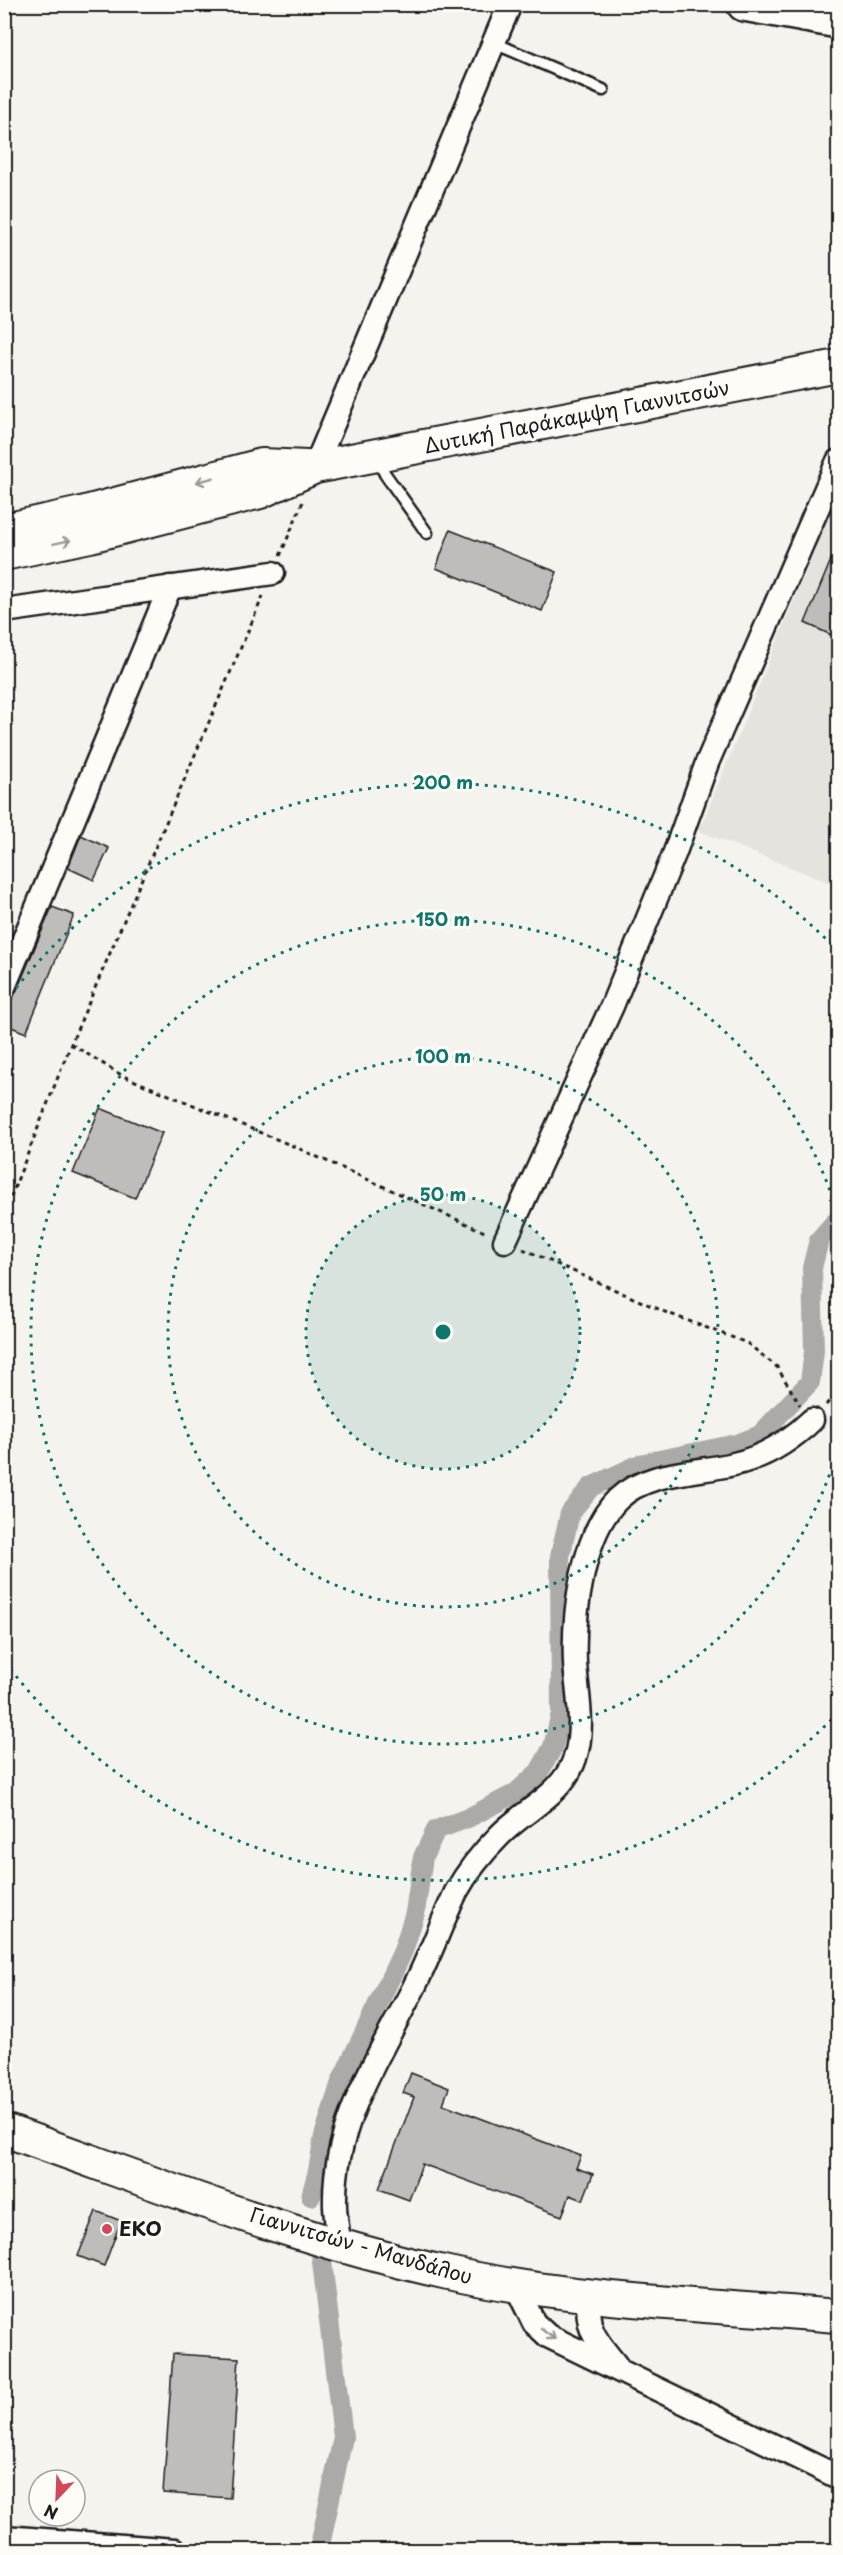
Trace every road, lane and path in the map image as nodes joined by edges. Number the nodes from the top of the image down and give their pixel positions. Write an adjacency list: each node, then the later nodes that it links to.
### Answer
1 (510, 4): 4 (street)
2 (744, 4): 3 (highway)
3 (838, 21)
4 (492, 42): 5 (lane); 9 (street)
5 (603, 90)
6 (838, 366): 7 (main road, Δυτική Παράκαμψη Γιαννιτσών)
7 (377, 456): 9 (main road, Δυτική Παράκαμψη Γιαννιτσών); 11 (lane)
8 (838, 462): 19 (street)
9 (315, 467): 10 (main road, Δυτική Παράκαμψη Γιαννιτσών, one-way to 10); 12 (main road, Δυτική Παράκαμψη Γιαννιτσών, one-way to 9); 13 (path)
10 (4, 530)
11 (426, 533)
12 (4, 554)
13 (273, 573): 14 (street); 17 (path)
14 (170, 587): 15 (street); 16 (street)
15 (4, 610)
16 (4, 987)
17 (71, 1044): 18 (path); 19 (path)
18 (4, 1214)
19 (505, 1241): 20 (path)
20 (812, 1420): 22 (street)
21 (4, 2130): 22 (main road, Γιαννιτσών - Μανδάλου)
22 (339, 2243): 23 (main road, Γιαννιτσών - Μανδάλου)
23 (516, 2286): 24 (main road, Γιαννιτσών - Μανδάλου); 26 (street, one-way to 26)
24 (589, 2296): 25 (main road, Γιαννιτσών - Μανδάλου); 26 (street)
25 (838, 2316)
26 (619, 2369): 27 (street)
27 (838, 2477)
28 (4, 2537): 29 (street)
29 (175, 2550)

